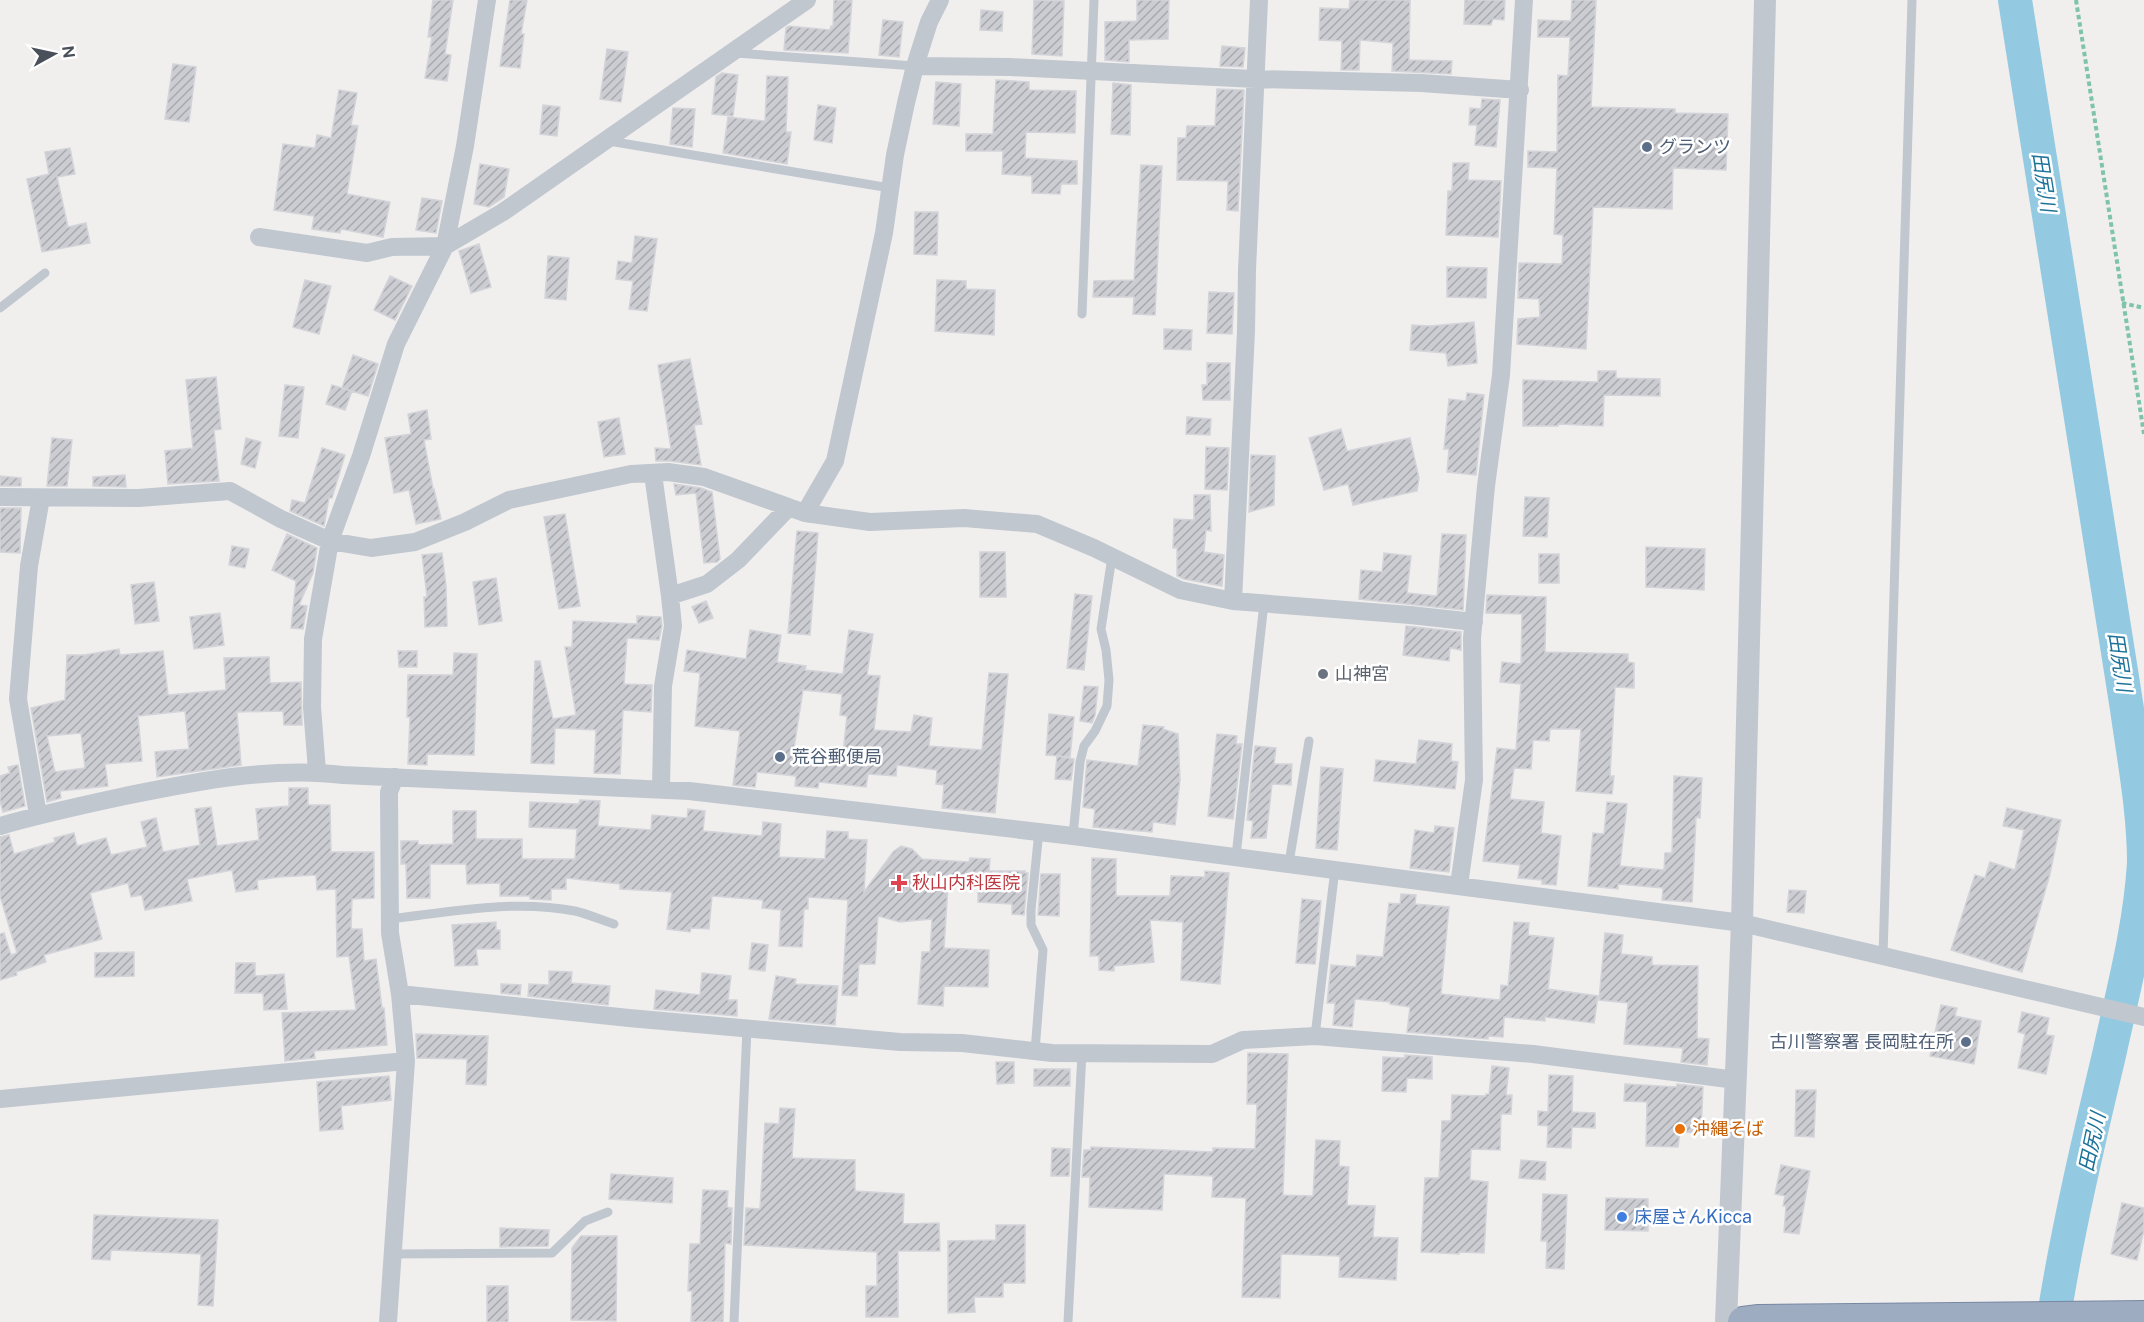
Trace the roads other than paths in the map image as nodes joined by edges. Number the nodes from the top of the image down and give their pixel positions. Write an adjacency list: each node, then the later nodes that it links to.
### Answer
1 (487, 0): 17 (street)
2 (807, 0): 9 (street)
3 (940, 0): 10 (street)
4 (1094, 0): 11 (lane)
5 (1259, 0): 12 (street)
6 (1524, 0): 13 (street)
7 (1766, 0): 44 (street)
8 (1912, 0): 46 (lane)
9 (731, 53): 10 (lane); 14 (street)
10 (915, 66): 11 (street); 15 (street)
11 (1092, 71): 12 (street); 20 (lane)
12 (1256, 79): 13 (street); 28 (street)
13 (1520, 90): 30 (street)
14 (606, 140): 15 (lane); 17 (street)
15 (890, 188): 24 (street)
16 (259, 237): 17 (street)
17 (445, 246): 25 (street)
18 (45, 273): 19 (lane)
19 (0, 308)
20 (1082, 314)
21 (653, 474): 24 (street); 25 (street); 27 (street)
22 (0, 497): 23 (street)
23 (41, 498): 25 (street); 35 (street)
24 (797, 510): 26 (street); 27 (street)
25 (330, 541): 32 (street)
26 (1112, 557): 28 (street); 38 (lane)
27 (670, 596): 34 (street)
28 (1233, 601): 29 (street)
29 (1264, 603): 30 (street); 39 (lane)
30 (1474, 622): 42 (street)
31 (1308, 741): 40 (lane)
32 (317, 771): 33 (street); 35 (street)
33 (395, 777): 34 (street); 43 (street)
34 (661, 789): 37 (street)
35 (38, 815): 36 (street)
36 (0, 826)
37 (1039, 831): 38 (street); 51 (lane)
38 (1073, 836): 39 (street)
39 (1236, 856): 40 (street)
40 (1289, 863): 41 (street)
41 (1335, 869): 42 (street); 50 (lane)
42 (1458, 885): 44 (street)
43 (390, 919): 45 (lane); 47 (street)
44 (1742, 923): 46 (street); 54 (street)
45 (614, 924)
46 (1883, 956): 48 (street)
47 (400, 994): 49 (street); 53 (street)
48 (2144, 1017)
49 (747, 1029): 51 (street); 60 (lane)
50 (1315, 1036): 52 (street); 54 (street)
51 (1035, 1051): 52 (street)
52 (1082, 1053): 61 (lane)
53 (406, 1061): 55 (street); 57 (street)
54 (1736, 1080): 62 (street)
55 (0, 1099)
56 (608, 1212): 57 (lane)
57 (393, 1254): 59 (street)
58 (2144, 1316): 63 (highway)
59 (388, 1322)
60 (734, 1322)
61 (1068, 1322)
62 (1726, 1322)
63 (1743, 1322)

